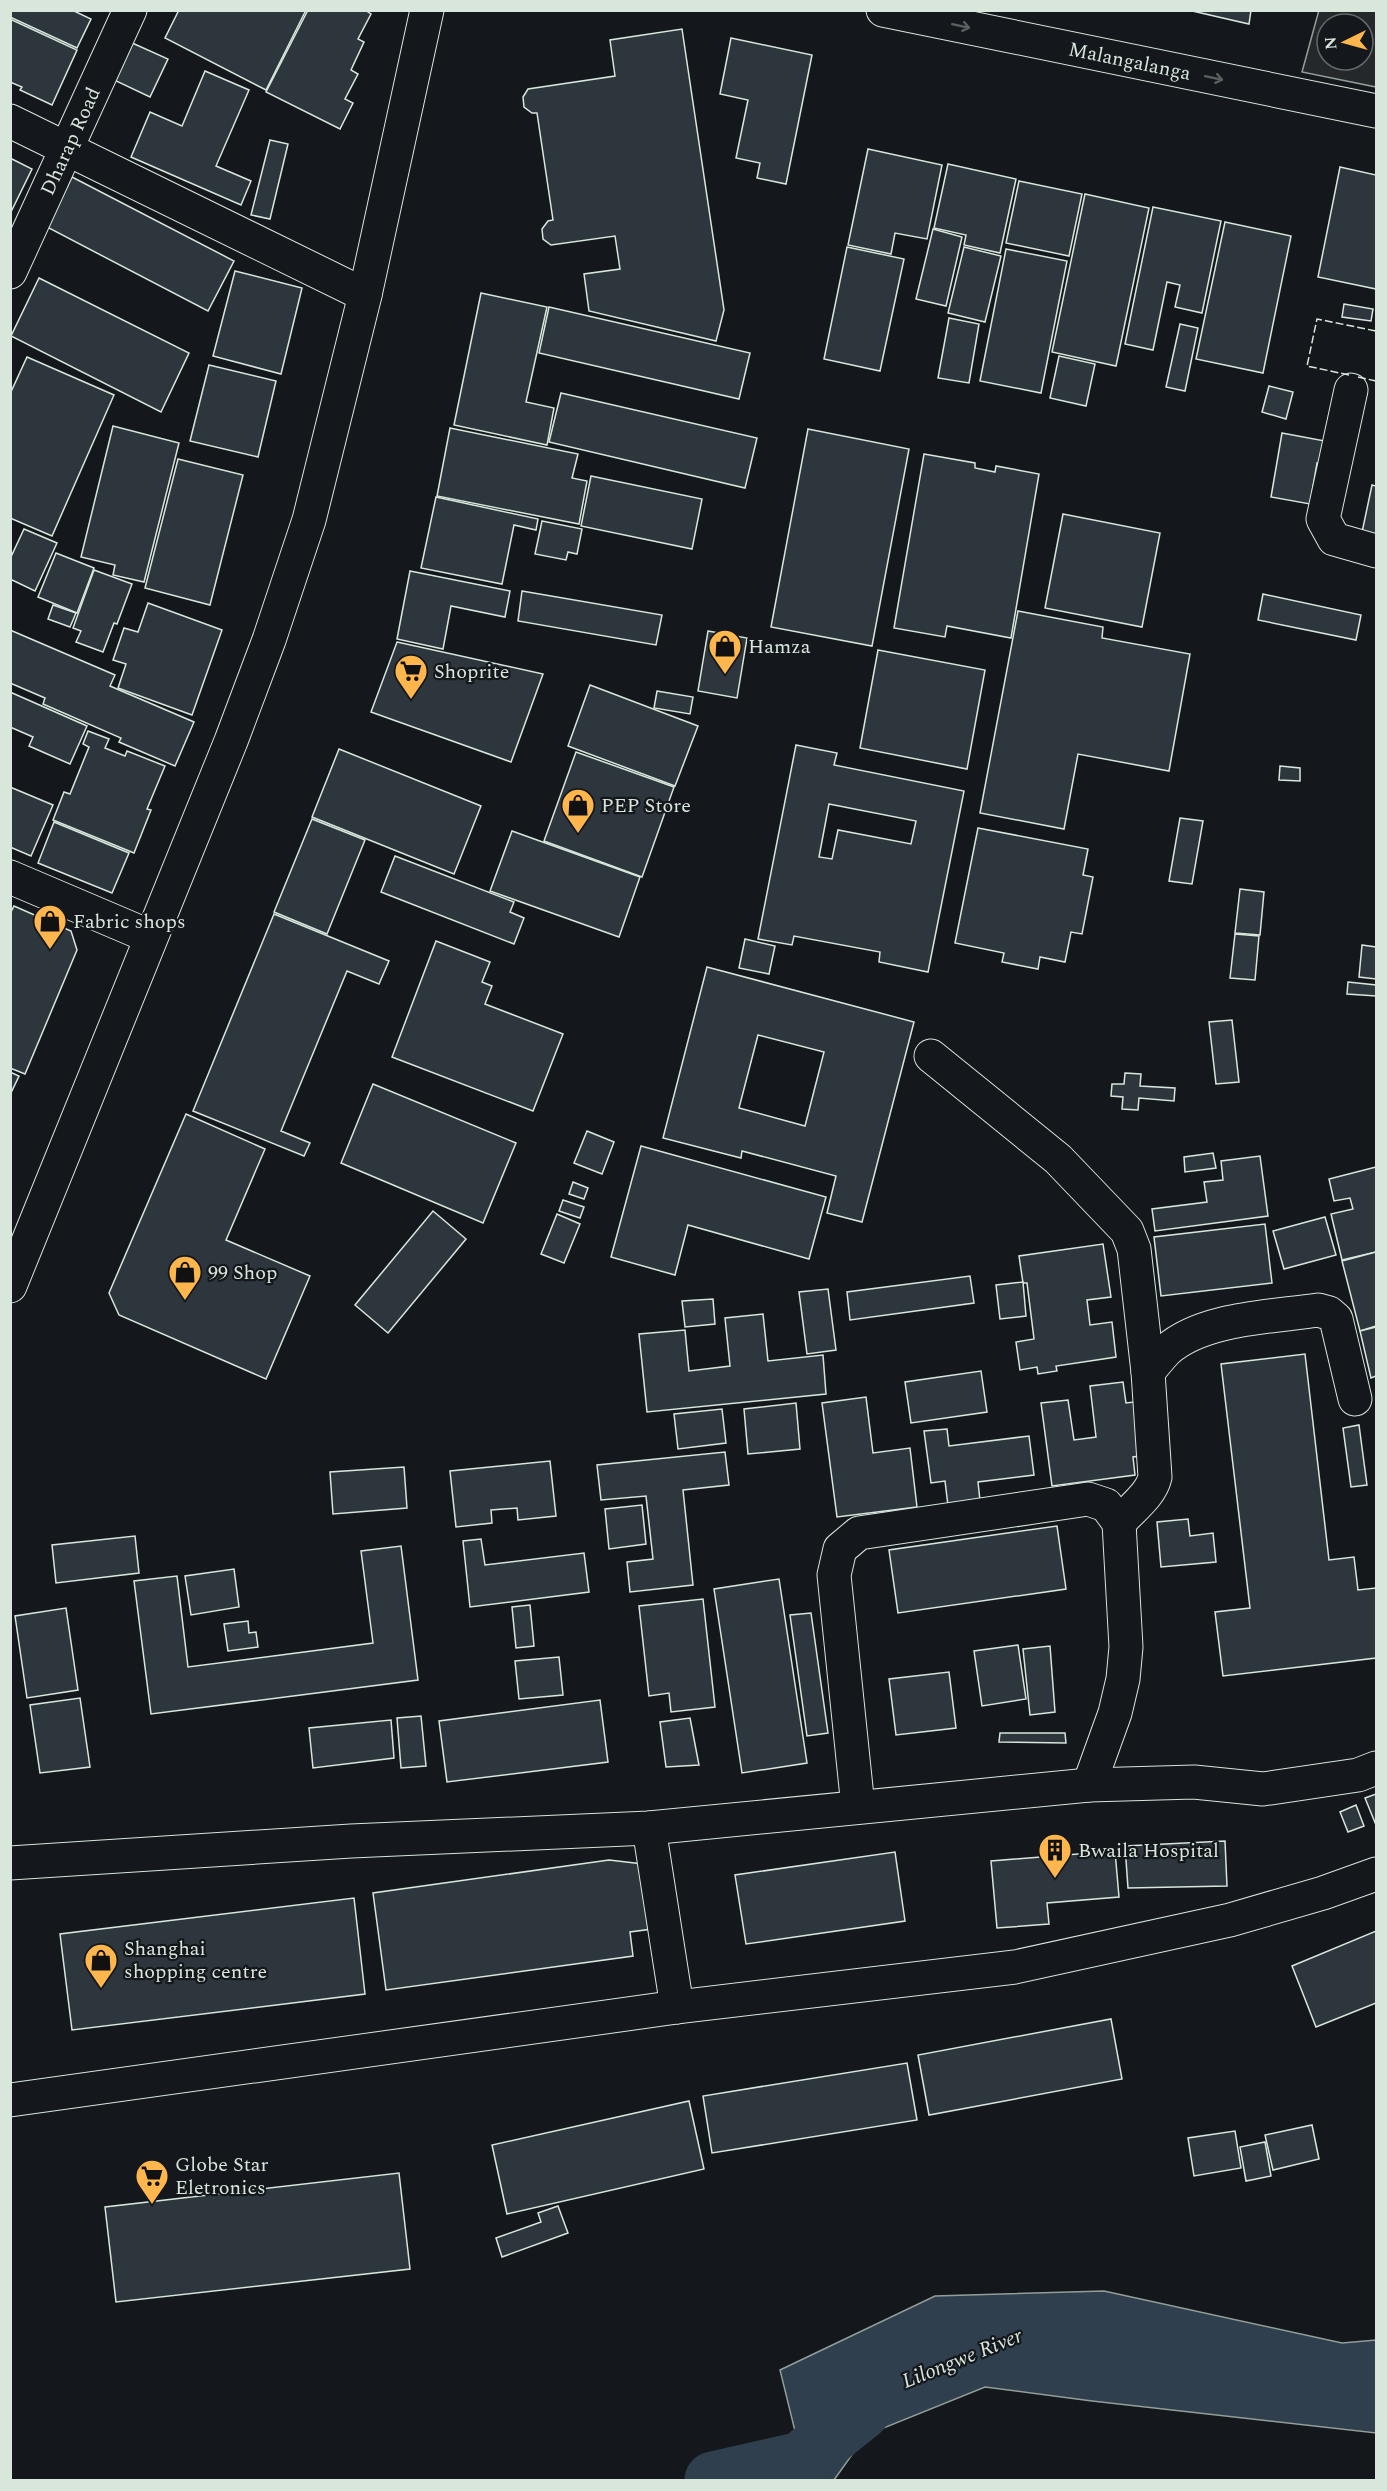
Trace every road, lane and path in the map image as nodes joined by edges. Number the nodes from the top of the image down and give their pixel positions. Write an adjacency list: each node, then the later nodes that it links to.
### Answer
1 (130, 10): 6 (main road, Dharap Road)
2 (428, 10): 8 (main road)
3 (883, 10): 4 (main road, Malangalanga, one-way to 4)
4 (1377, 111)
5 (10, 121): 6 (main road)
6 (67, 148): 7 (main road, Dharap Road); 8 (main road)
7 (10, 272)
8 (365, 295): 12 (main road)
9 (1351, 390): 10 (main road)
10 (1377, 551)
11 (10, 877): 12 (main road)
12 (151, 937): 14 (main road)
13 (931, 1056): 15 (main road)
14 (10, 1286)
15 (1148, 1372): 16 (main road); 17 (main road)
16 (1355, 1399)
17 (1119, 1523): 19 (main road); 20 (main road)
18 (1377, 1768): 19 (main road)
19 (1089, 1785): 20 (main road)
20 (858, 1807): 21 (main road)
21 (649, 1828): 22 (main road); 24 (main road)
22 (10, 1863)
23 (1377, 1874): 24 (main road)
24 (677, 2007): 25 (main road)
25 (10, 2100)

